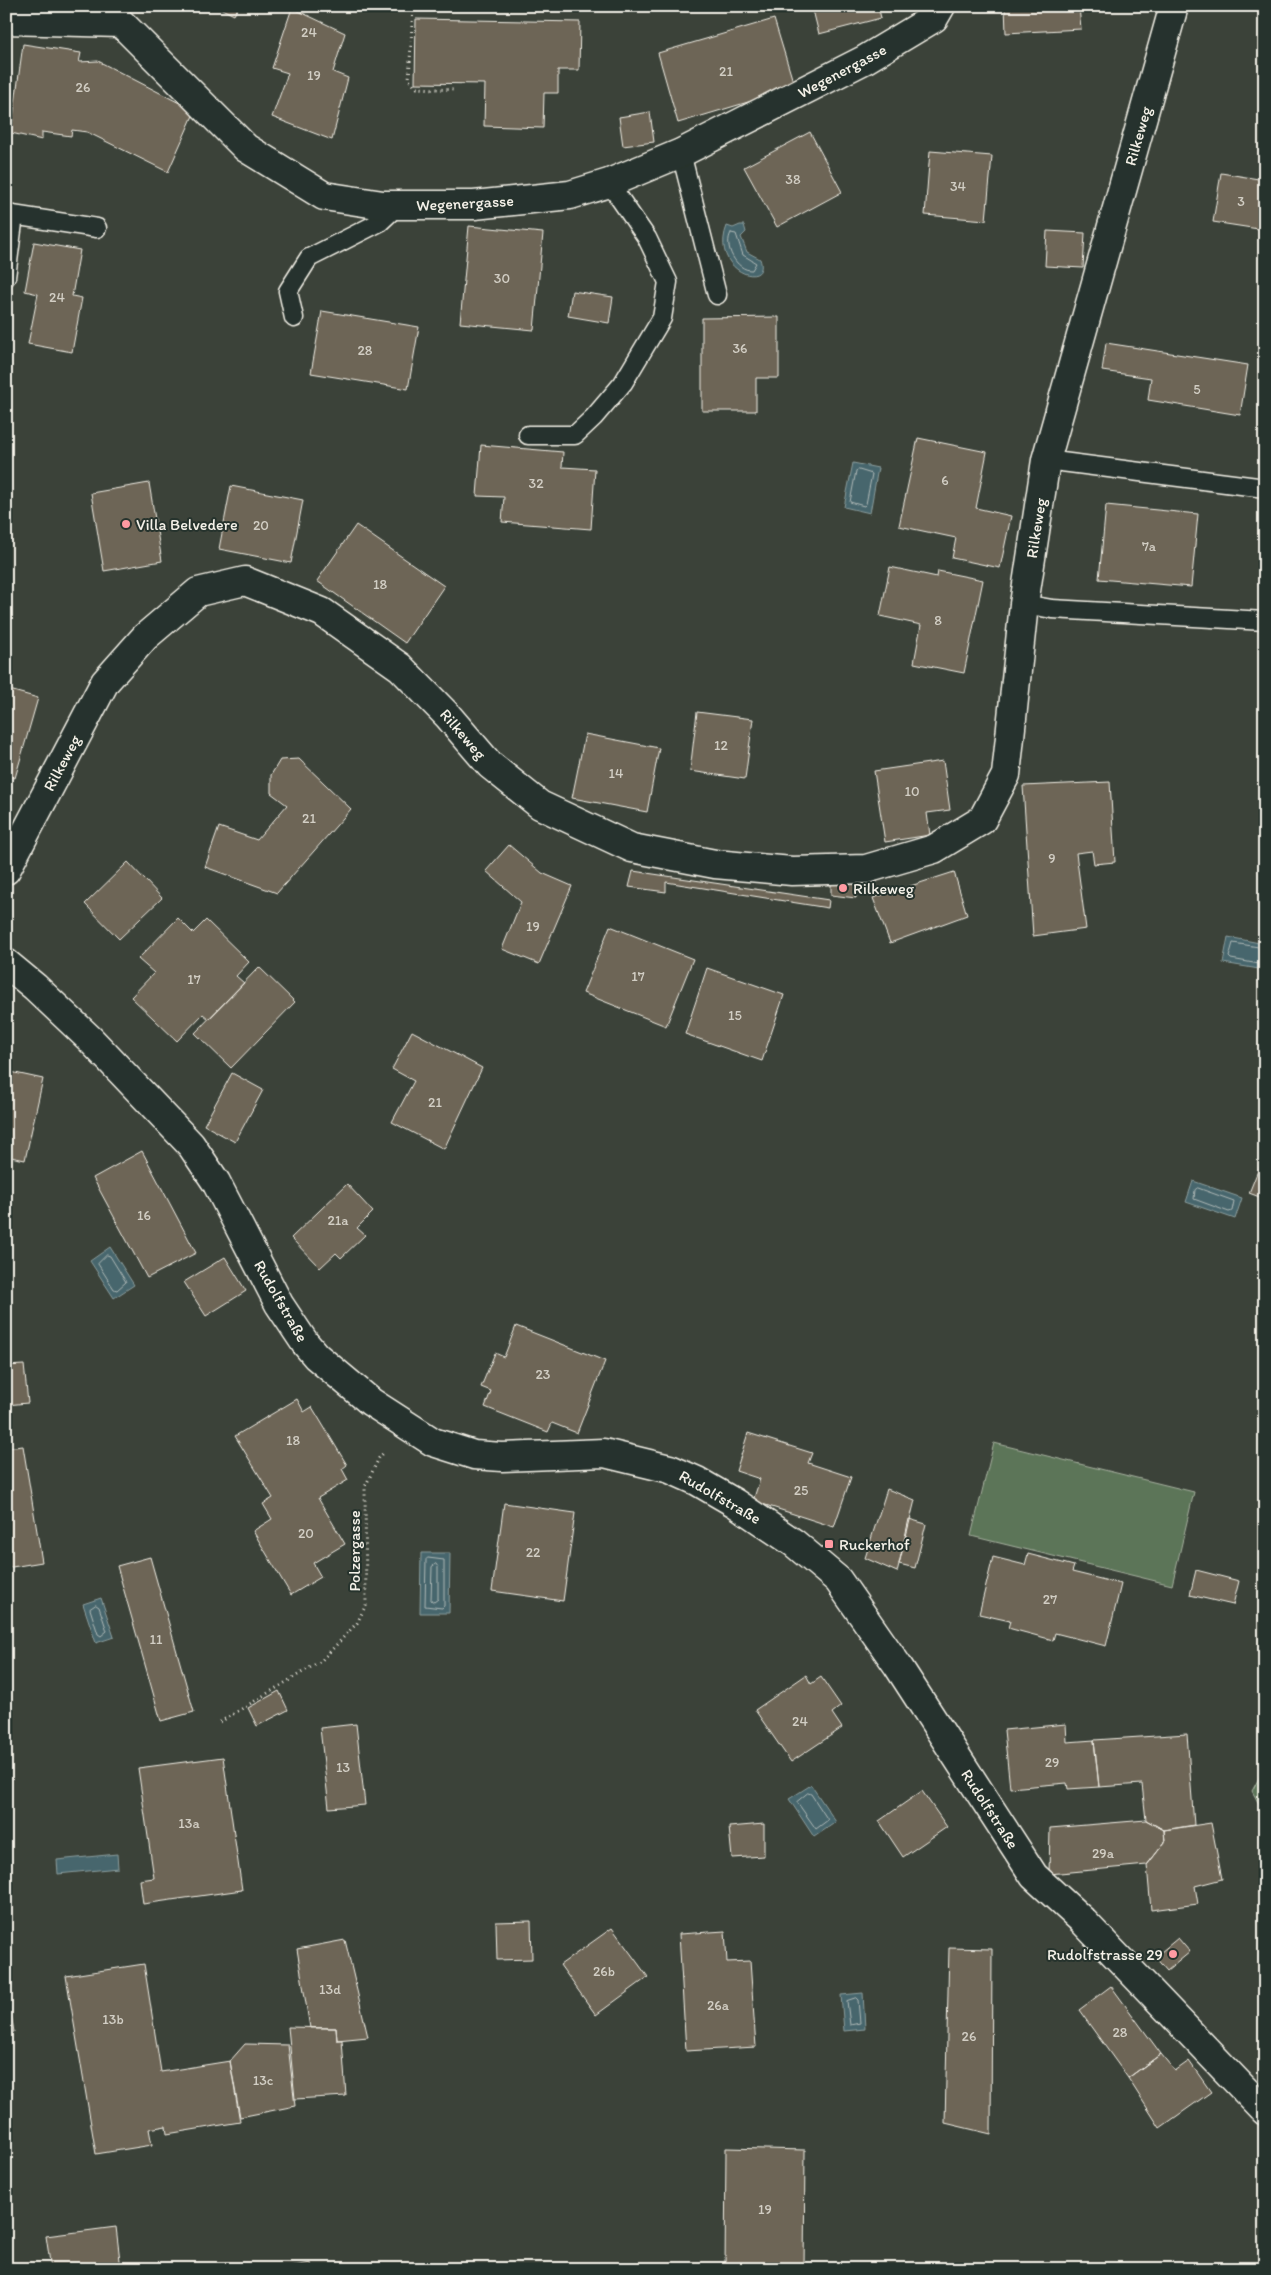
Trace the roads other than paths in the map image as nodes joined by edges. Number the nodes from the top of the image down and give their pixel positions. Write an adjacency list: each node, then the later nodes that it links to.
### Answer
1 (941, 6): 5 (street, Wegenergasse)
2 (1174, 6): 14 (street, Rilkeweg)
3 (124, 14): 4 (street, Wegenergasse); 7 (street, Wegenergasse)
4 (6, 20)
5 (681, 153): 6 (street, Wegenergasse); 11 (lane)
6 (609, 183): 7 (street, Wegenergasse); 13 (lane)
7 (397, 206): 12 (lane)
8 (10, 215): 9 (lane); 10 (lane)
9 (97, 228)
10 (6, 277)
11 (717, 295)
12 (294, 318)
13 (528, 435)
14 (1046, 460): 15 (lane); 16 (street, Rilkeweg)
15 (1265, 488)
16 (1024, 604): 17 (lane); 18 (street, Rilkeweg)
17 (1265, 621)
18 (6, 870)
19 (6, 963): 20 (street, Rudolfstraße)
20 (1265, 2110)

